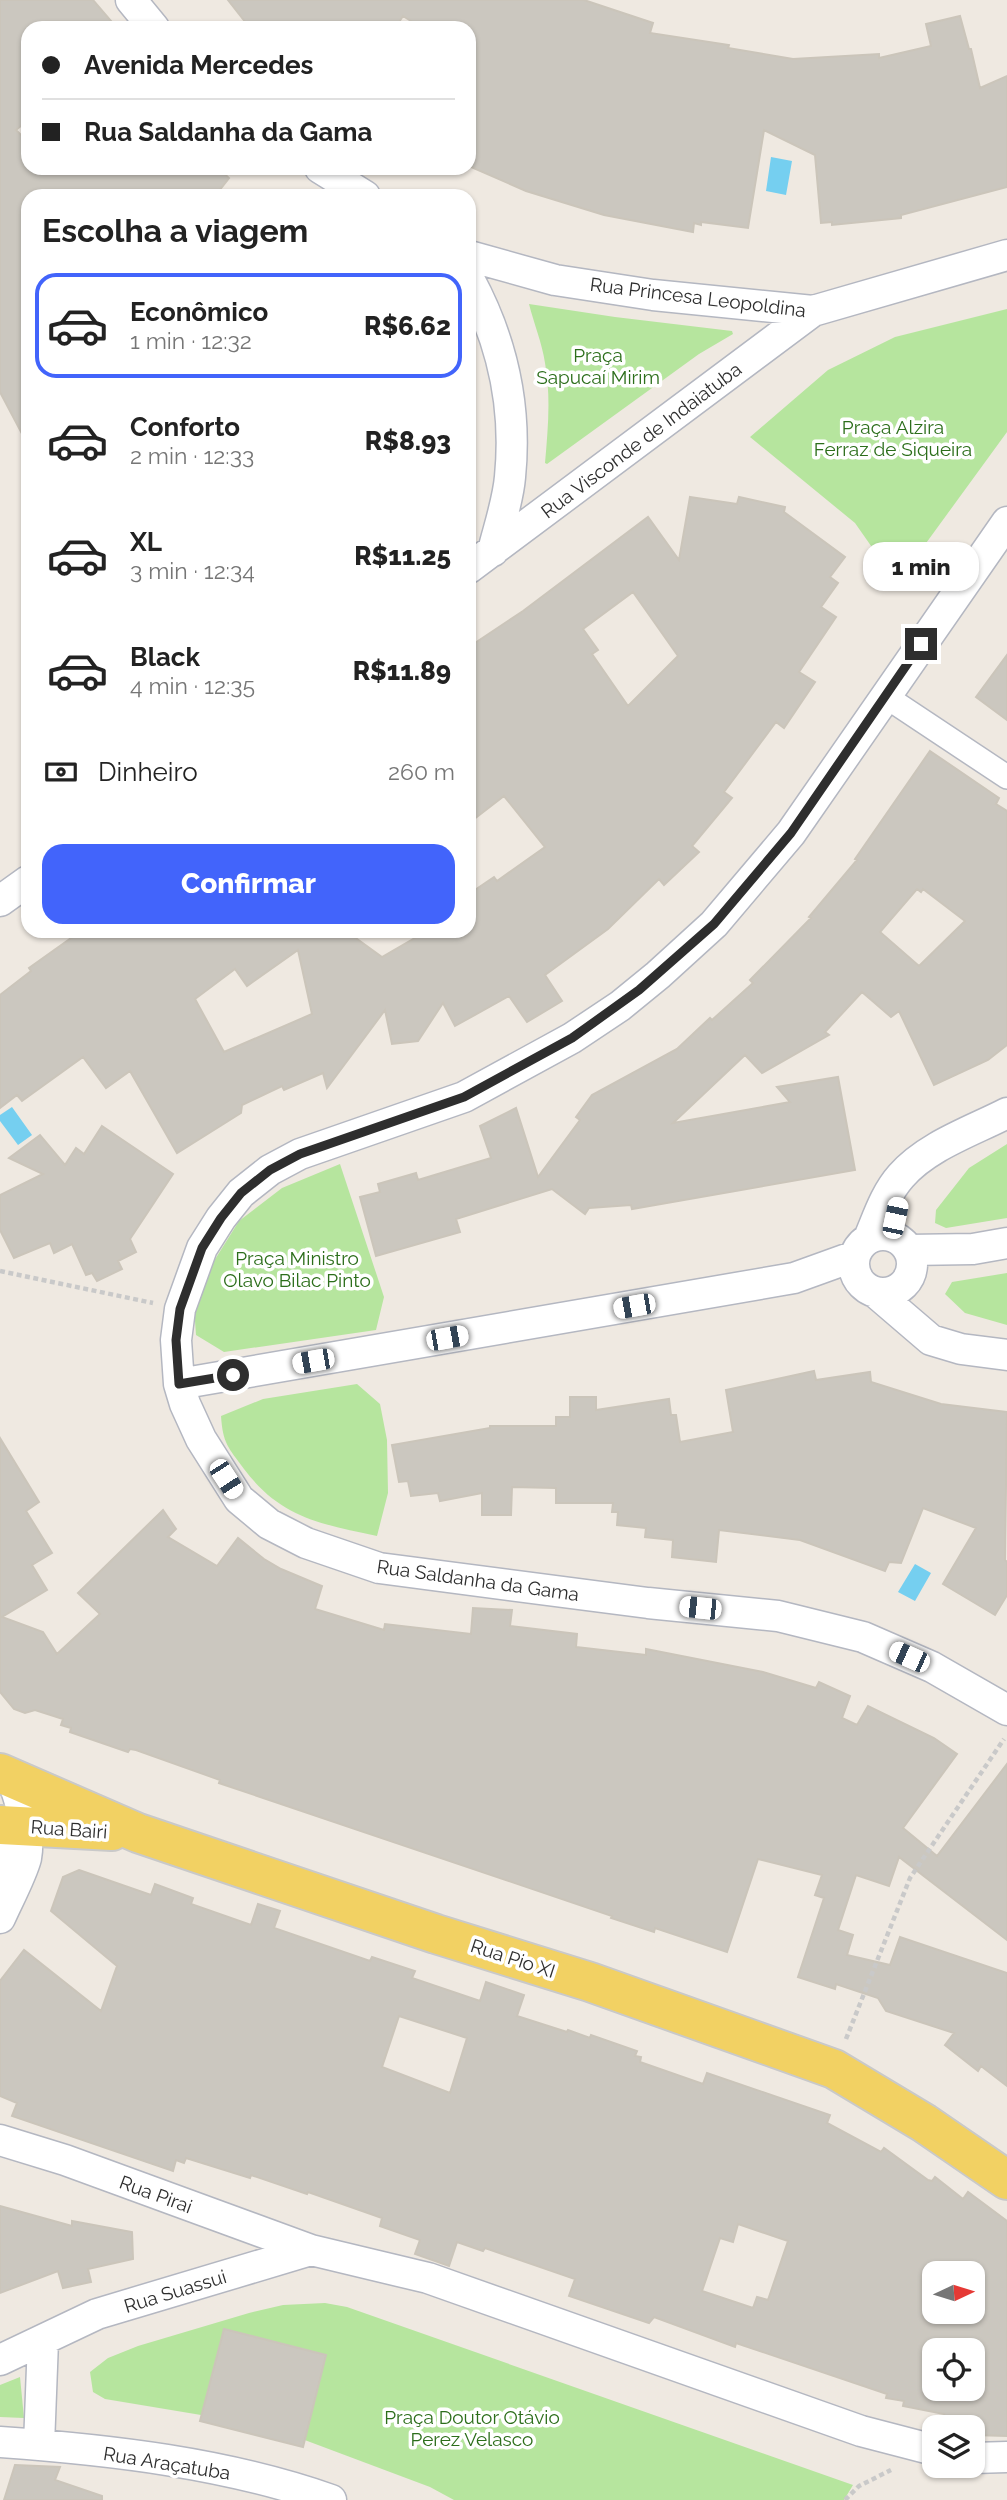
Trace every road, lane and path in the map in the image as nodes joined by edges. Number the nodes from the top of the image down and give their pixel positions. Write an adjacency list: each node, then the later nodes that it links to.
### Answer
1 (131, 0): 2 (street)
2 (148, 21)
3 (331, 175): 4 (street)
4 (354, 189)
5 (1007, 255): 8 (street, Rua Princesa Leopoldina)
6 (476, 258): 8 (street, Rua Princesa Leopoldina)
7 (476, 294): 10 (street)
8 (813, 312): 10 (street, Rua Visconde de Indaiatuba)
9 (1007, 522): 12 (street, Rua Saldanha da Gama)
10 (493, 551): 11 (street, Rua Visconde de Indaiatuba)
11 (476, 563)
12 (885, 696): 13 (street); 20 (street, Rua Saldanha da Gama)
13 (1007, 777)
14 (21, 886): 15 (street)
15 (0, 901)
16 (1007, 1113): 18 (street)
17 (1007, 1243): 18 (street)
18 (884, 1263): 21 (street); 22 (street)
19 (0, 1270): 20 (path)
20 (180, 1309): 22 (street, Rua Saldanha da Gama)
21 (1007, 1355)
22 (179, 1384): 23 (street, Rua Saldanha da Gama)
23 (1007, 1710)
24 (1007, 1735): 30 (path)
25 (6, 1775): 26 (street); 27 (main road, Rua Pio XI)
26 (8, 1832): 27 (main road, Rua Bairi); 28 (street); 29 (street)
27 (138, 1833): 30 (main road, Rua Pio XI)
28 (0, 1899)
29 (0, 1918)
30 (834, 2069): 32 (main road, Rua Pio XI)
31 (0, 2140): 33 (street, Rua Pirai)
32 (1007, 2180)
33 (311, 2250): 34 (street, Rua Suassui); 38 (street)
34 (43, 2341): 35 (street, Rua Suassui); 37 (street)
35 (0, 2360)
36 (0, 2442): 37 (street, Rua Araçatuba)
37 (39, 2445): 42 (street, Rua Araçatuba)
38 (922, 2447)
39 (922, 2455): 43 (path)
40 (1007, 2457): 41 (street)
41 (985, 2458)
42 (331, 2500)
43 (845, 2500)

